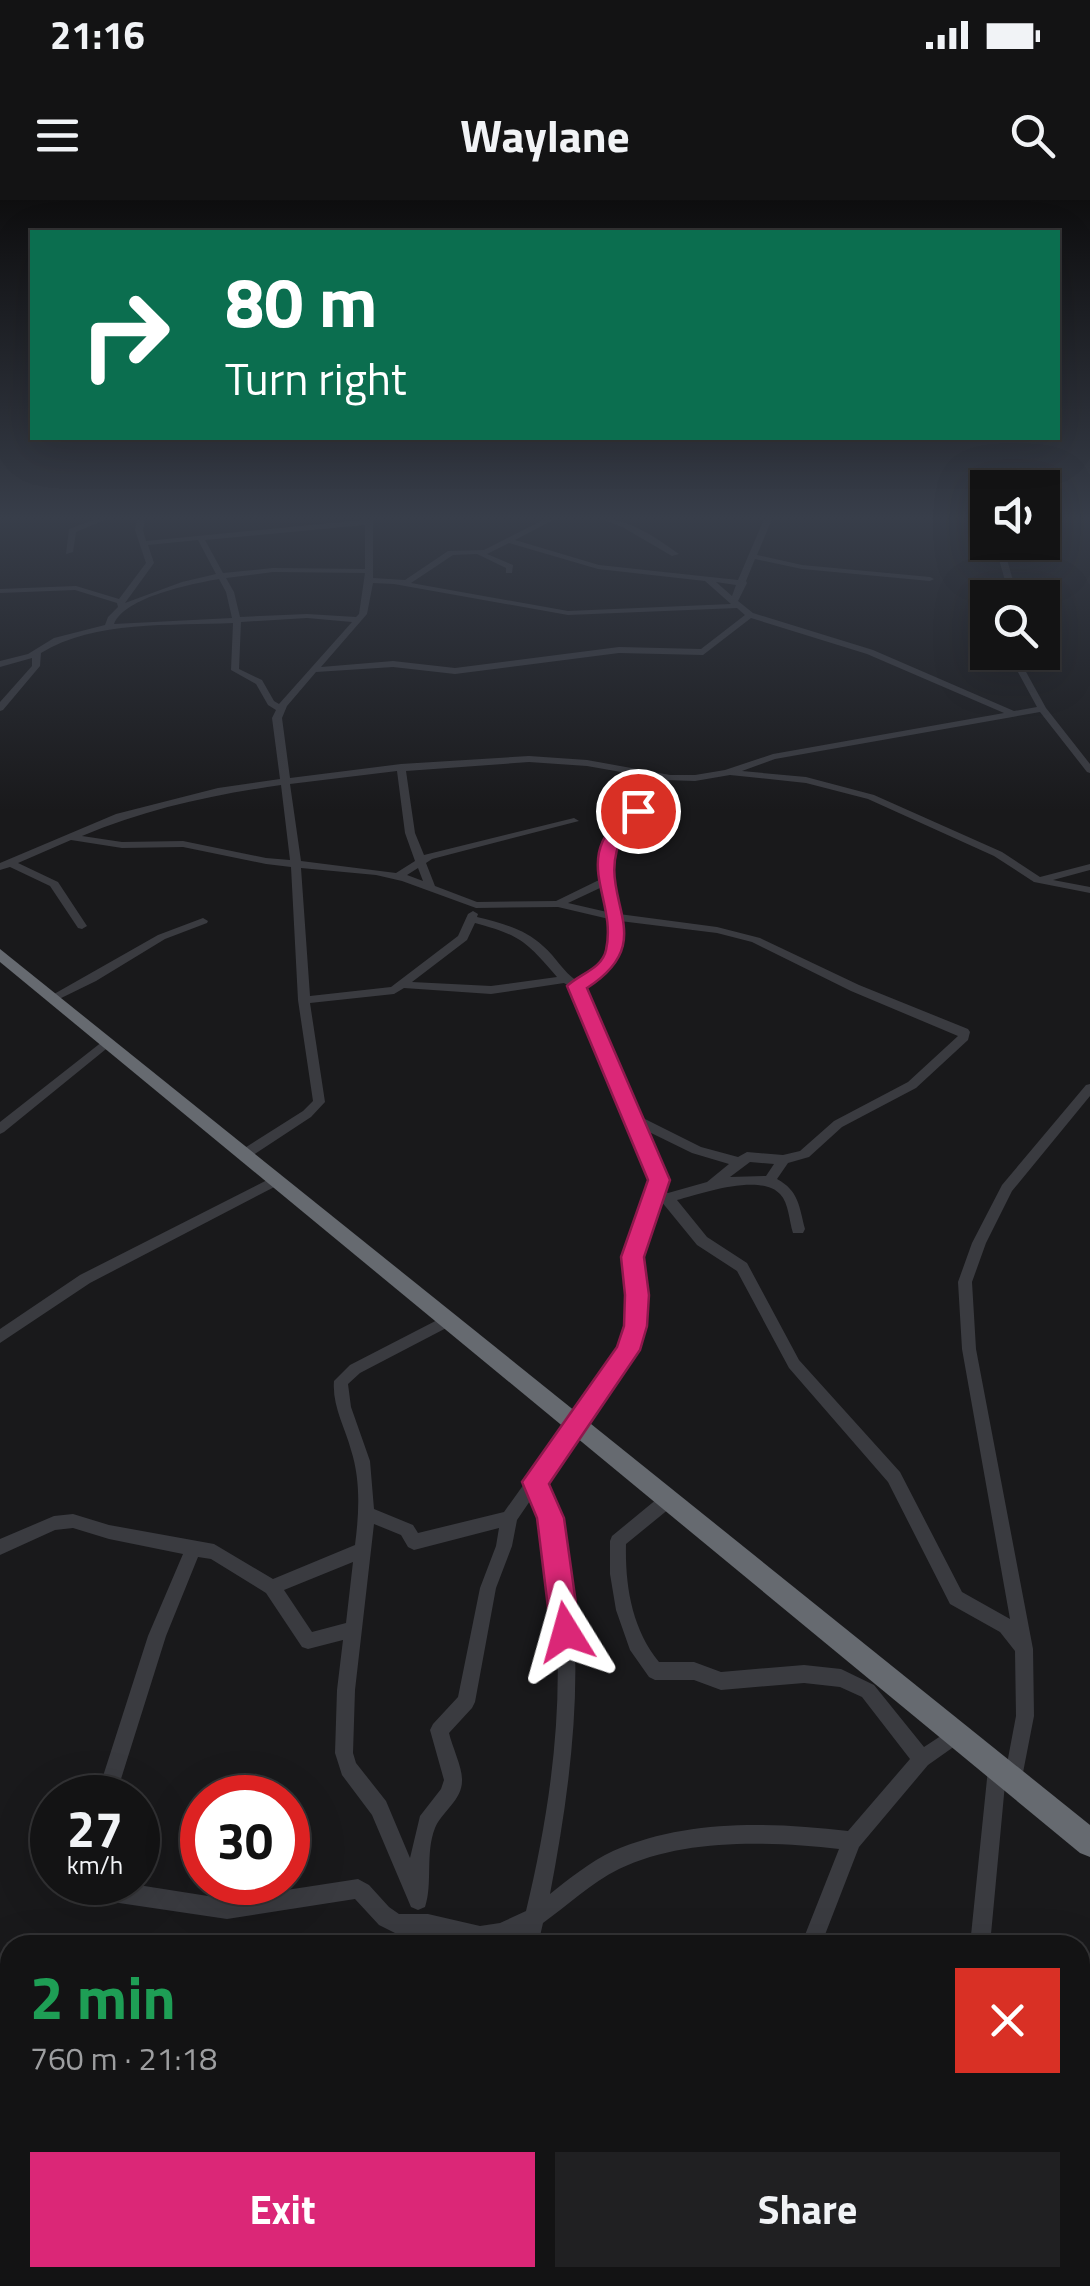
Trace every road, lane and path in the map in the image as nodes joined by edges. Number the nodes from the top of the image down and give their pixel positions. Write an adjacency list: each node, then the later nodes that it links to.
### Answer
1 (113, 616): 10 (street)
2 (235, 616): 9 (street)
3 (303, 616): 9 (street)
4 (312, 616): 8 (street)
5 (361, 616): 8 (street)
6 (750, 616): 13 (street)
7 (751, 616): 18 (street)
8 (359, 620): 13 (street)
9 (237, 622): 10 (street); 16 (street)
10 (109, 627): 11 (street)
11 (36, 653): 12 (street); 15 (street)
12 (3, 661)
13 (314, 670): 16 (street)
14 (1021, 670): 17 (street)
15 (0, 708)
16 (280, 709): 23 (street)
17 (1042, 709): 18 (street); 20 (street)
18 (1014, 714): 21 (street)
19 (400, 767): 22 (street); 23 (street); 26 (street)
20 (1090, 770)
21 (727, 773): 22 (street); 31 (street)
22 (665, 778): 32 (street)
23 (286, 781): 25 (street); 27 (street)
24 (574, 821): 26 (street)
25 (68, 837): 27 (street); 28 (street)
26 (419, 860): 30 (street); 33 (street)
27 (296, 863): 30 (street); 45 (street)
28 (5, 865): 40 (street)
29 (1090, 867): 31 (street)
30 (399, 876): 33 (street)
31 (1038, 880): 34 (street)
32 (604, 882): 35 (street); 37 (street)
33 (431, 889): 36 (street)
34 (1090, 890)
35 (558, 904): 36 (street); 37 (street)
36 (476, 905): 38 (street)
37 (614, 916): 42 (street); 51 (street)
38 (471, 918): 42 (street); 43 (street)
39 (203, 922): 44 (street)
40 (82, 926)
41 (0, 954): 44 (highway)
42 (570, 983): 43 (street); 48 (street)
43 (404, 985): 45 (street)
44 (54, 998): 46 (highway)
45 (304, 1000): 50 (street)
46 (107, 1042): 49 (street); 50 (highway)
47 (1090, 1088): 70 (street)
48 (633, 1118): 52 (street); 56 (street)
49 (0, 1129)
50 (245, 1154): 53 (highway)
51 (783, 1160): 52 (street); 54 (street)
52 (738, 1162): 55 (street)
53 (277, 1180): 58 (highway); 59 (street)
54 (768, 1183): 55 (street); 57 (street)
55 (711, 1185): 56 (street)
56 (663, 1196): 60 (street); 70 (street)
57 (798, 1230)
58 (448, 1321): 60 (highway); 63 (street)
59 (0, 1337)
60 (575, 1423): 61 (street); 62 (highway)
61 (535, 1482): 64 (street); 79 (street)
62 (669, 1499): 71 (highway); 72 (street)
63 (368, 1514): 64 (street); 67 (street)
64 (509, 1518): 78 (street)
65 (0, 1546): 66 (street)
66 (194, 1546): 68 (street); 74 (street)
67 (363, 1550): 68 (street); 69 (street)
68 (272, 1586): 69 (street)
69 (354, 1629): 78 (street)
70 (1024, 1649): 73 (street)
71 (956, 1736): 72 (street); 73 (highway)
72 (922, 1760): 75 (street)
73 (1006, 1774): 76 (highway); 85 (street)
74 (112, 1775)
75 (852, 1841): 79 (street); 84 (street)
76 (1090, 1843)
77 (160, 1899): 80 (street)
78 (418, 1900): 80 (street)
79 (536, 1916): 82 (street); 83 (street)
80 (417, 1922): 81 (street)
81 (472, 1935)
82 (488, 1935)
83 (530, 1935)
84 (815, 1935)
85 (982, 1935)

